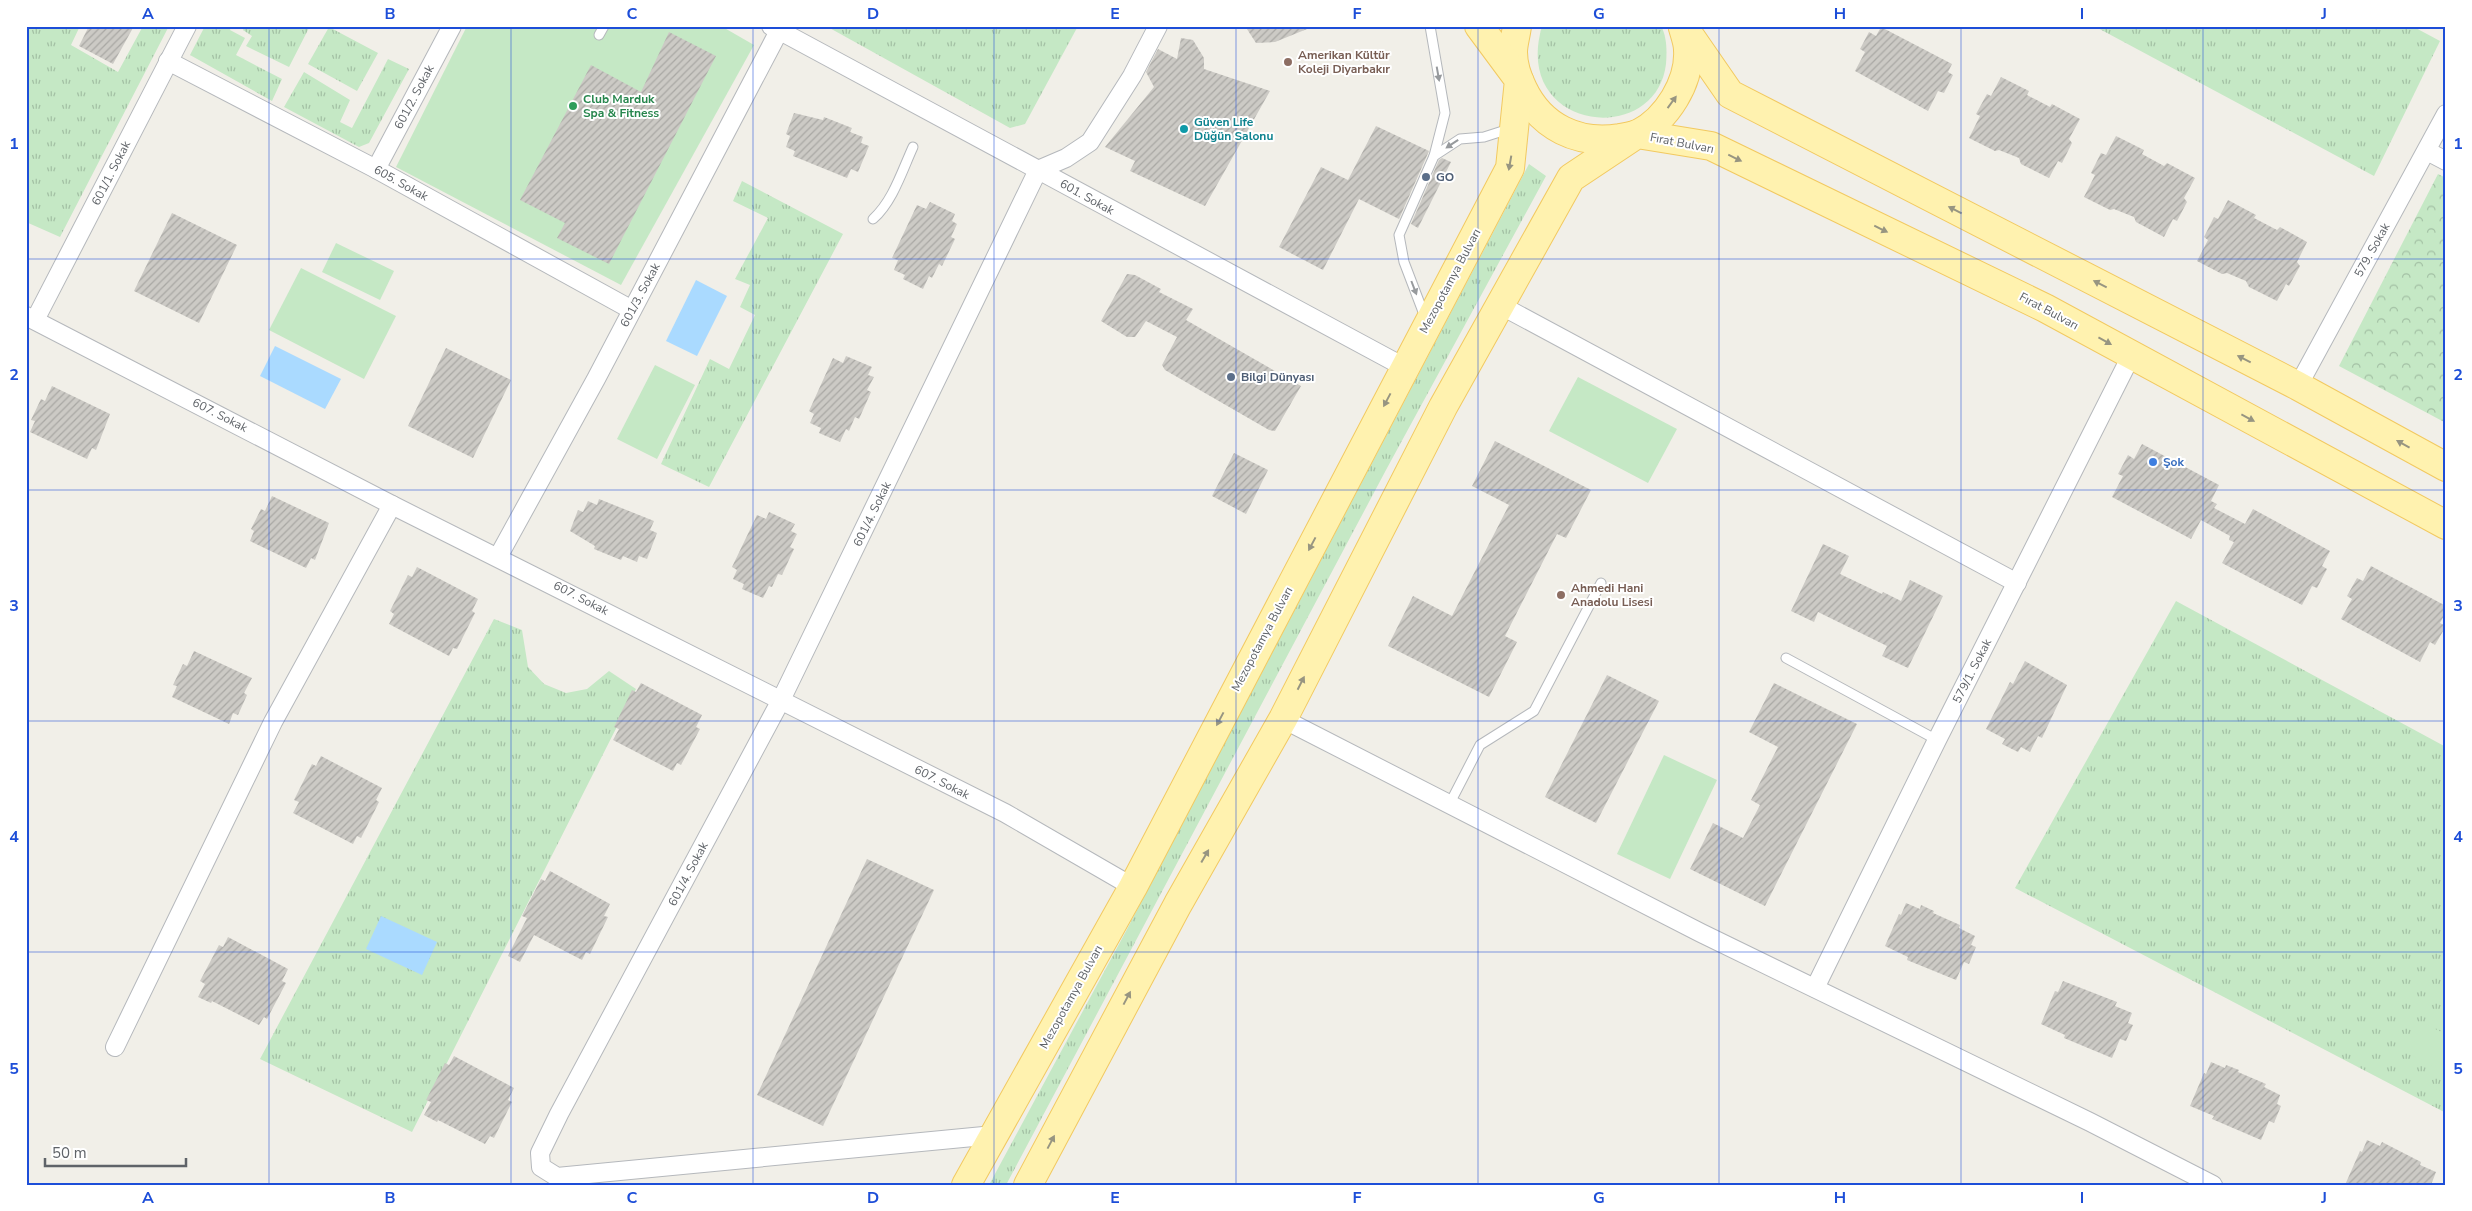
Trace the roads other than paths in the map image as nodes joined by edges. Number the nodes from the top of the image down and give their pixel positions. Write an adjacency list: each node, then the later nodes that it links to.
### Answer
1 (187, 26): 11 (street, 601/1. Sokak)
2 (452, 26): 20 (street, 601/2. Sokak)
3 (604, 26): 10 (lane)
4 (1158, 26): 21 (street)
5 (1430, 26): 18 (lane, one-way to 18)
6 (1479, 26): 12 (main road)
7 (1517, 26): 12 (main road)
8 (1683, 26): 15 (main road, one-way to 8); 29 (main road, one-way to 8)
9 (775, 29): 21 (street, 601. Sokak); 24 (street, 601/3. Sokak)
10 (599, 35)
11 (168, 61): 20 (street, 605. Sokak); 25 (street, 601/1. Sokak)
12 (1519, 80): 14 (main road, Mezopotamya Bulvarı); 15 (main road)
13 (2446, 114): 17 (street, 579. Sokak)
14 (1514, 127): 18 (lane, one-way to 18); 26 (main road, Mezopotamya Bulvarı, one-way to 26)
15 (1638, 134): 23 (main road); 27 (main road, Fırat Bulvarı, one-way to 27)
16 (913, 147): 22 (lane)
17 (2427, 151): 19 (street); 29 (street, 579. Sokak)
18 (1434, 156): 26 (lane, one-way to 26)
19 (2446, 161)
20 (376, 169): 24 (street, 605. Sokak)
21 (1038, 170): 28 (street, 601. Sokak); 37 (street, 601/4. Sokak)
22 (873, 219)
23 (1500, 305): 35 (street); 38 (main road, one-way to 23)
24 (632, 310): 33 (street, 601/3. Sokak)
25 (31, 318): 31 (street, 607. Sokak)
26 (1427, 323): 28 (main road, Mezopotamya Bulvarı)
27 (2131, 356): 32 (main road, Fırat Bulvarı, one-way to 32); 35 (street, 579/1. Sokak)
28 (1404, 367): 41 (main road, Mezopotamya Bulvarı, one-way to 41)
29 (2298, 386): 30 (main road, one-way to 29)
30 (2446, 467)
31 (392, 505): 33 (street, 607. Sokak); 43 (street)
32 (2446, 525)
33 (498, 557): 37 (street, 607. Sokak)
34 (1601, 583): 40 (lane)
35 (2017, 583): 39 (street, 579/1. Sokak)
36 (1786, 658): 39 (lane)
37 (781, 700): 41 (street, 607. Sokak); 44 (street, 601/4. Sokak)
38 (1283, 719): 40 (street); 46 (main road, one-way to 38)
39 (1936, 740): 42 (street, 579/1. Sokak)
40 (1450, 803): 42 (street)
41 (1133, 887): 44 (main road, Mezopotamya Bulvarı)
42 (1815, 988): 47 (street)
43 (115, 1047)
44 (994, 1135): 45 (main road, Mezopotamya Bulvarı)
45 (966, 1185)
46 (1028, 1185)
47 (2213, 1185)

